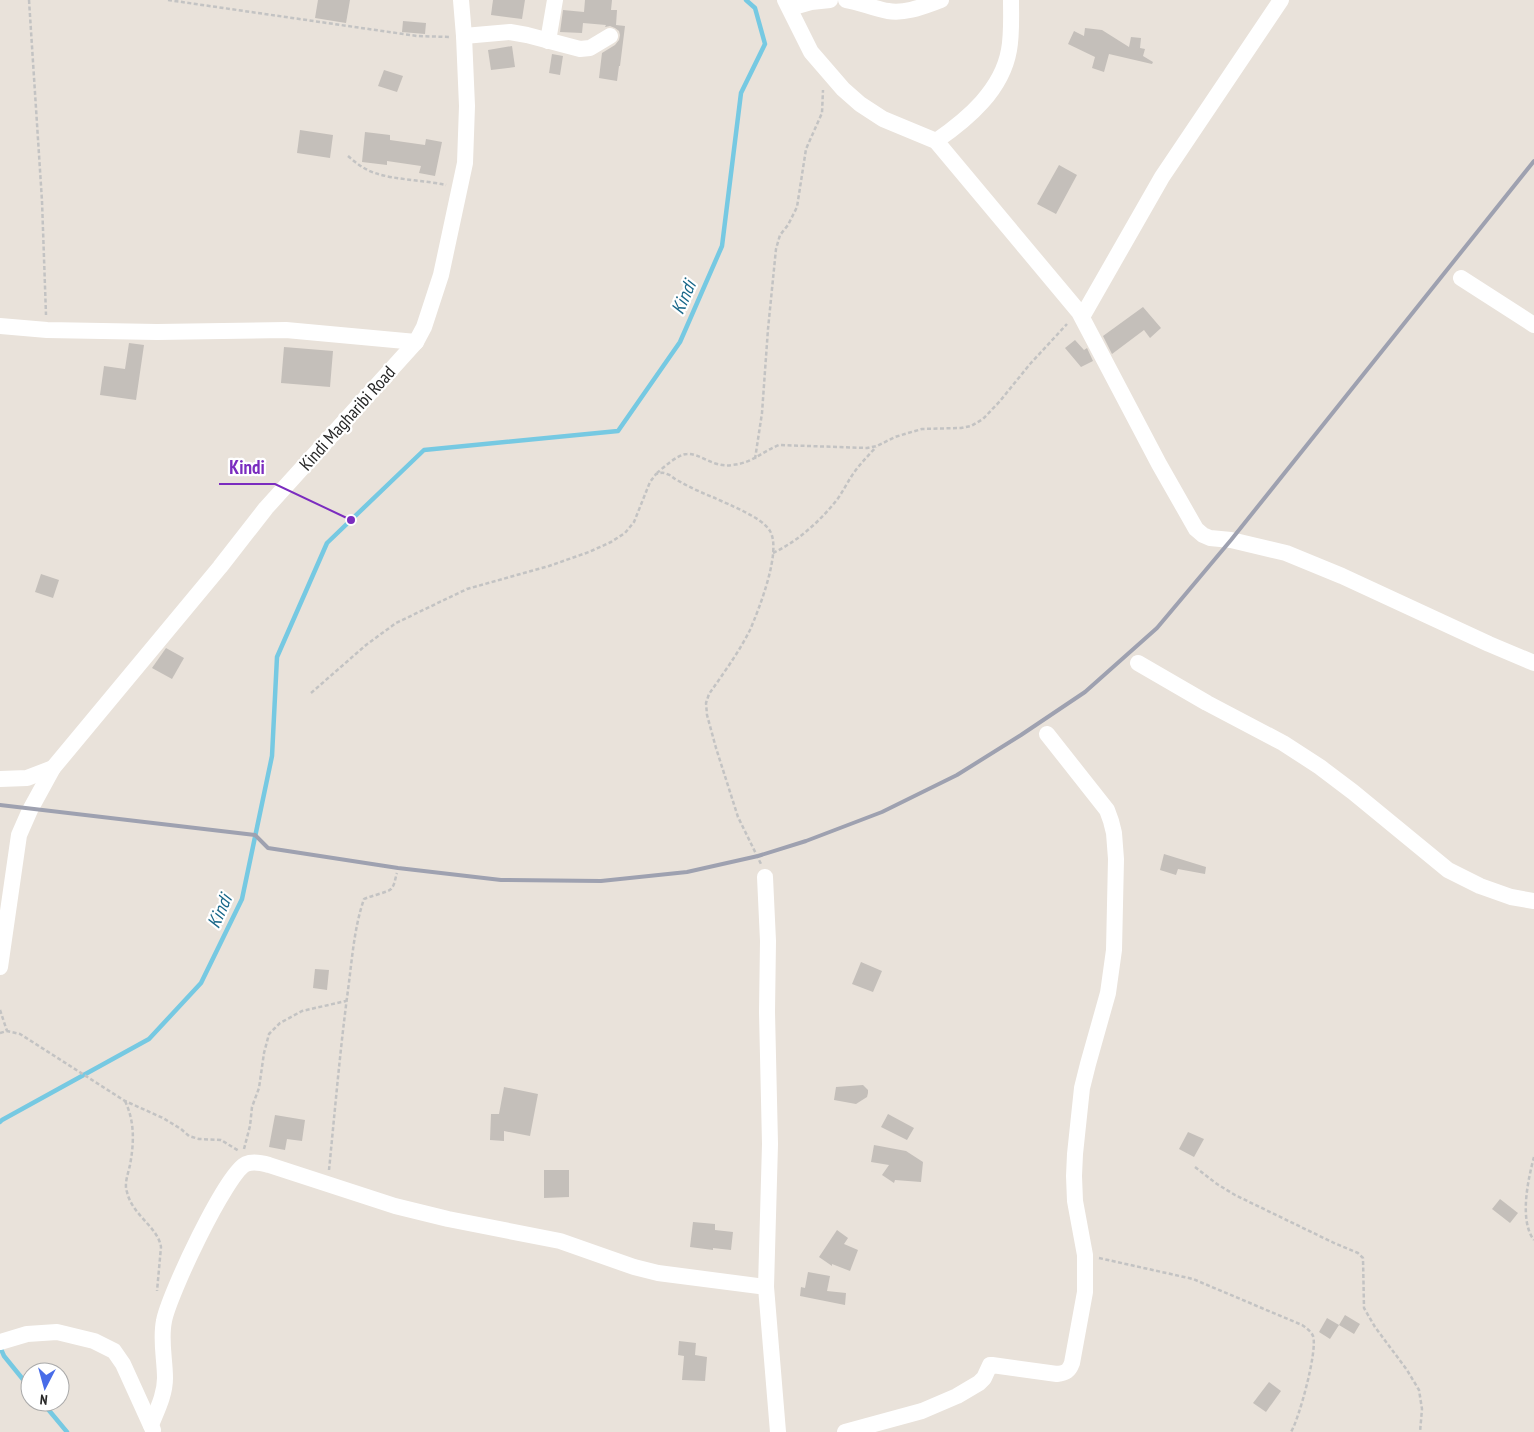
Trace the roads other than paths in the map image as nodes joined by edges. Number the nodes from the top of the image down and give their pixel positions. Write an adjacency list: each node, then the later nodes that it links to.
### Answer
1 (461, 0): 9 (street, Kindi Magharibi Road)
2 (555, 0): 11 (street)
3 (830, 0): 8 (street)
4 (846, 0): 5 (street)
5 (941, 0)
6 (1012, 0): 12 (street)
7 (1281, 0): 14 (street)
8 (787, 4): 12 (street)
9 (464, 36): 11 (street); 17 (street, Kindi Magharibi Road)
10 (610, 36): 11 (street)
11 (548, 40)
12 (936, 141): 14 (street)
13 (1461, 278): 15 (street)
14 (1080, 314): 19 (street)
15 (1534, 325)
16 (0, 326): 17 (street)
17 (416, 342): 21 (street, Kindi Magharibi Road)
18 (1138, 663): 24 (street)
19 (1534, 663)
20 (1047, 734): 30 (street)
21 (53, 768): 22 (street, Kindi Magharibi Road); 25 (street)
22 (0, 779)
23 (765, 877): 26 (street)
24 (1534, 900)
25 (0, 967)
26 (766, 1287): 28 (street); 29 (street)
27 (0, 1342): 28 (street)
28 (153, 1429)
29 (778, 1432)
30 (845, 1432)

